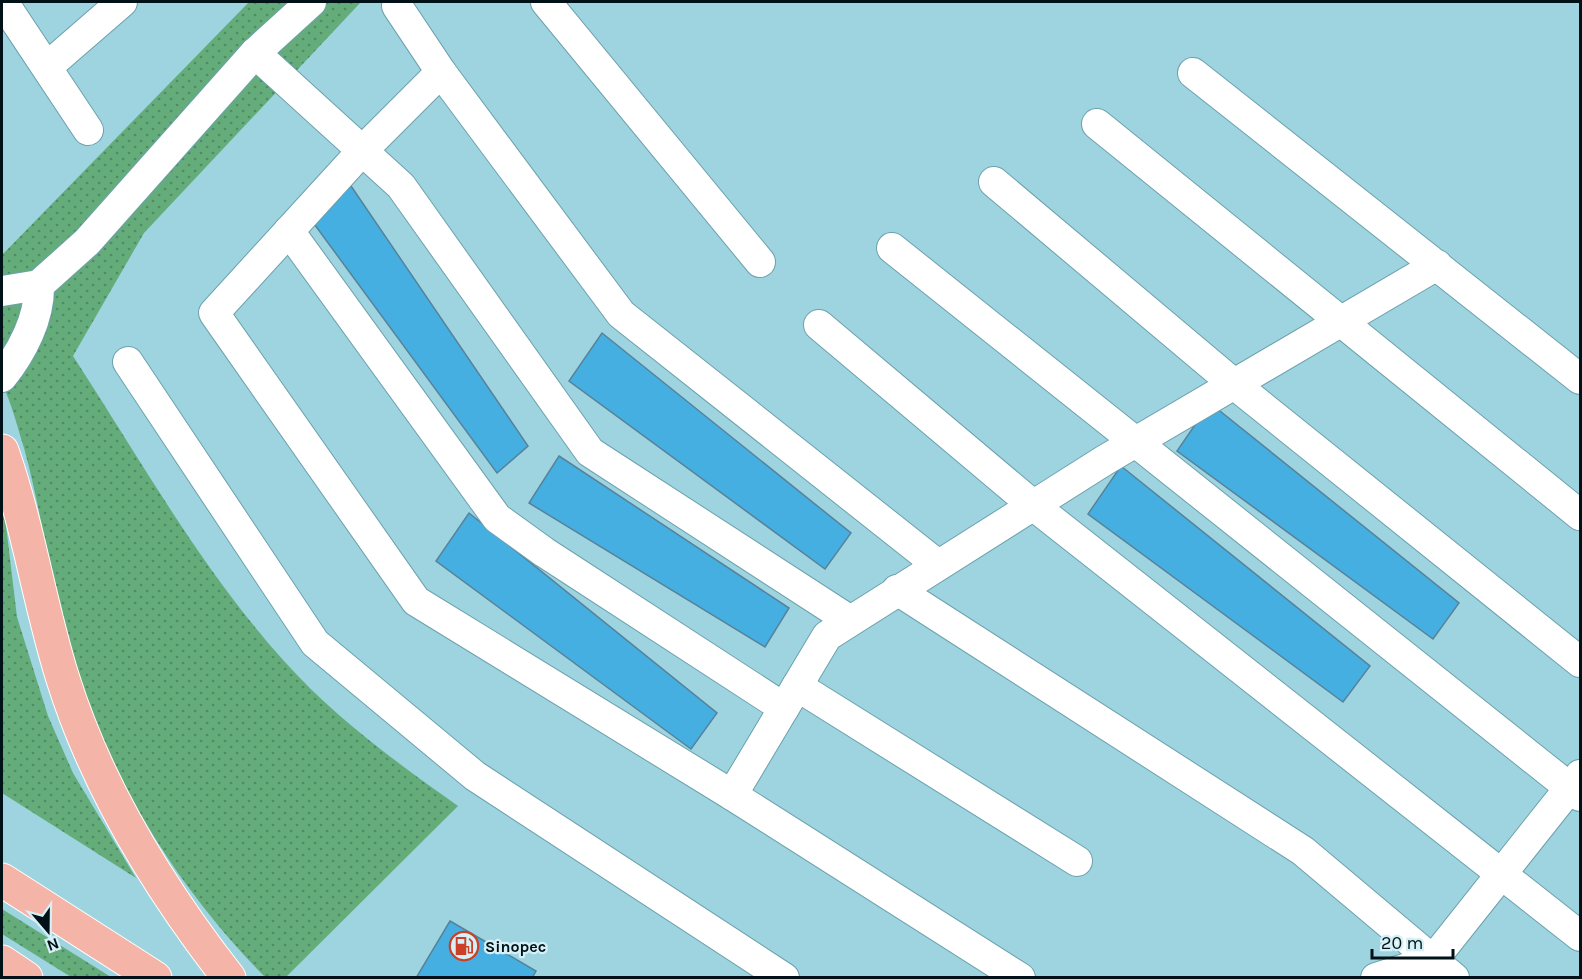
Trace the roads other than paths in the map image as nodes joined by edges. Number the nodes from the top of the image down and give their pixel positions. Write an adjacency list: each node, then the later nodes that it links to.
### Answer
1 (3, 2): 7 (street)
2 (122, 2): 7 (street)
3 (312, 2): 6 (street)
4 (546, 2): 16 (street)
5 (397, 6): 8 (street)
6 (255, 54): 12 (street); 18 (street)
7 (47, 67): 11 (street)
8 (441, 72): 12 (street); 30 (street)
9 (1193, 73): 17 (street)
10 (1097, 124): 20 (street)
11 (88, 130)
12 (362, 151): 14 (street); 32 (street)
13 (994, 182): 25 (street)
14 (289, 231): 34 (street); 36 (street)
15 (892, 248): 26 (street)
16 (760, 262)
17 (1437, 265): 20 (street); 24 (street)
18 (39, 285): 19 (street); 23 (street)
19 (2, 291)
20 (1341, 321): 25 (street); 29 (street)
21 (819, 325): 28 (street)
22 (128, 362): 47 (street)
23 (2, 377)
24 (1581, 379)
25 (1234, 384): 26 (street); 33 (street)
26 (1136, 442): 28 (street); 35 (street)
27 (2, 451): 46 (highway)
28 (1034, 506): 30 (street); 38 (street)
29 (1581, 515)
30 (938, 565): 31 (street)
31 (897, 590): 32 (street); 42 (street)
32 (849, 620): 34 (street)
33 (1581, 662)
34 (790, 697): 36 (street); 37 (street)
35 (1577, 786): 38 (street)
36 (732, 795): 43 (street)
37 (1077, 861)
38 (1500, 875): 40 (street); 42 (street)
39 (2, 880): 45 (highway)
40 (1581, 936)
41 (2, 962): 44 (highway)
42 (1444, 969): 48 (street)
43 (1017, 977)
44 (26, 978)
45 (155, 978)
46 (229, 978)
47 (784, 978)
48 (1376, 978)

